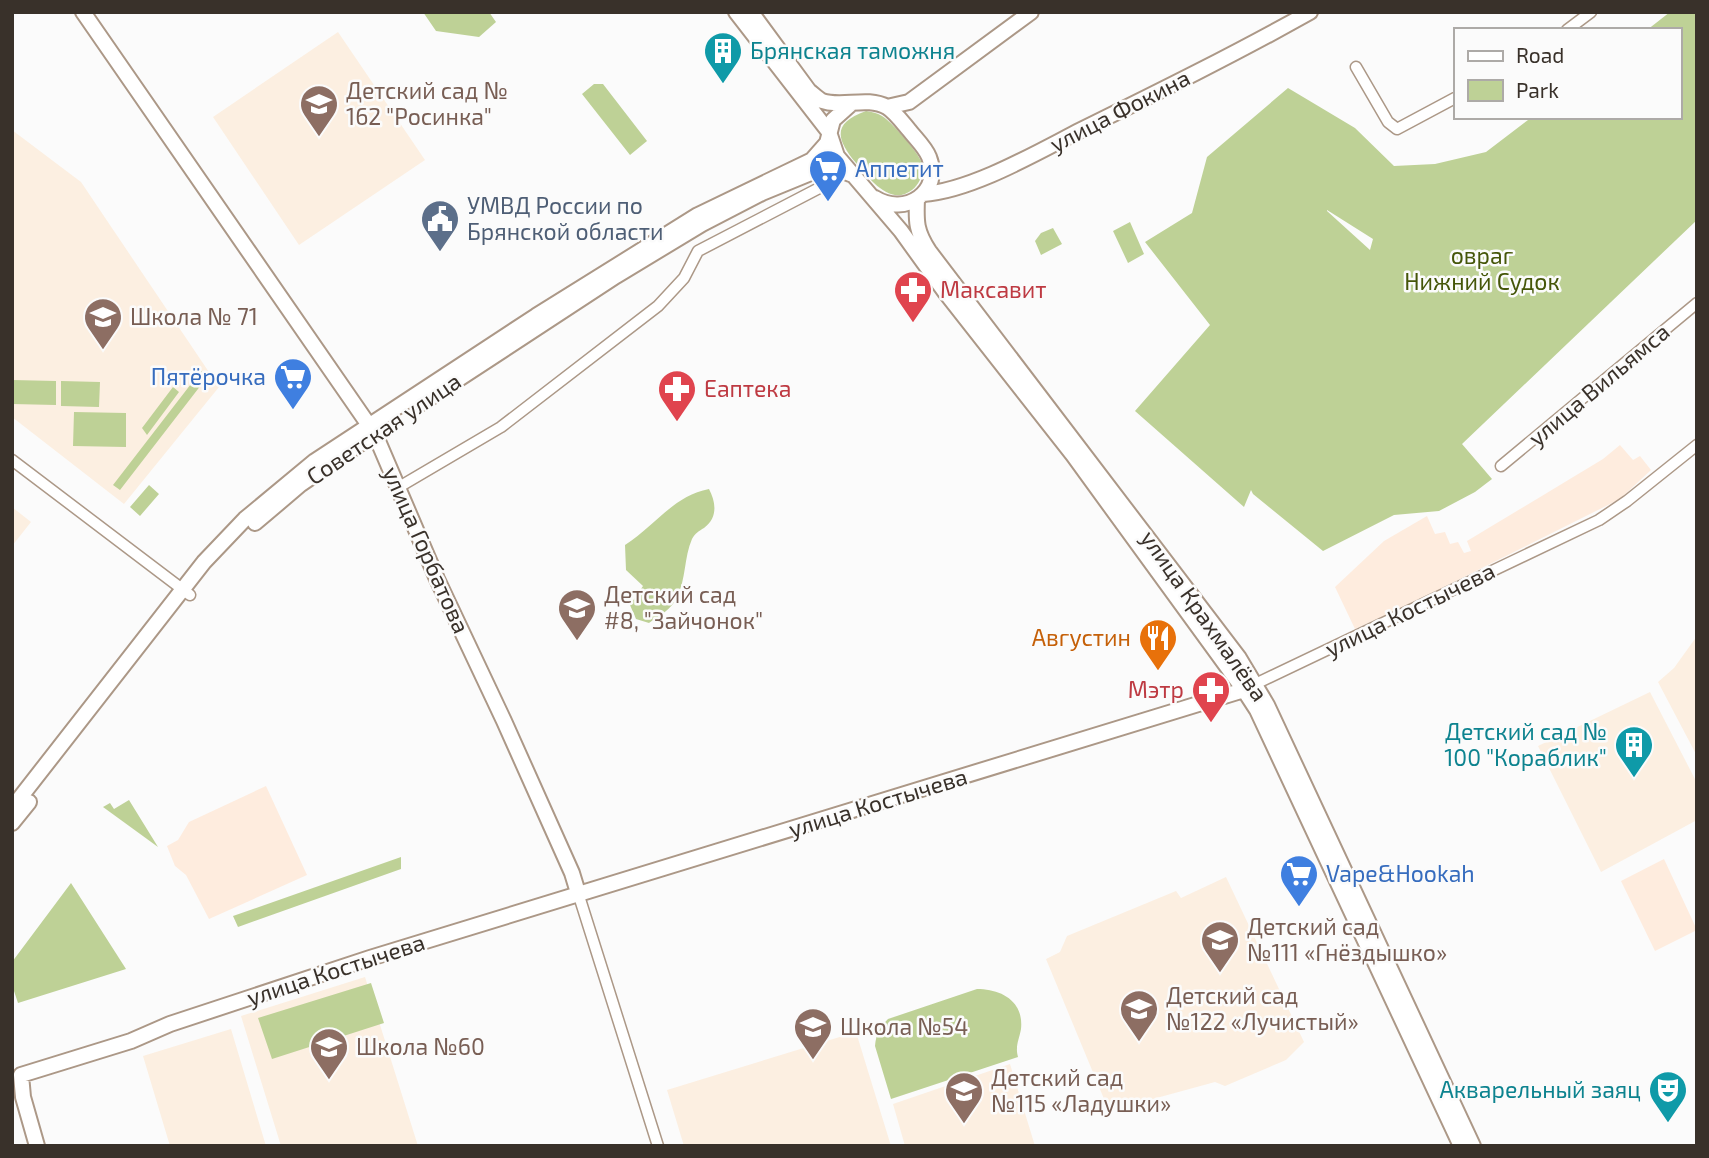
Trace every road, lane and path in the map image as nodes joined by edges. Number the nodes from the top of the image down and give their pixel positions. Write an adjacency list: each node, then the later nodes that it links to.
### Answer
1 (83, 12): 18 (main road, улица Горбатова)
2 (736, 12): 12 (main road)
3 (751, 12): 10 (main road)
4 (1031, 12): 11 (main road)
5 (1310, 12): 15 (main road, улица Фокина)
6 (1591, 12): 7 (street)
7 (1570, 28)
8 (1356, 67): 9 (street)
9 (1454, 100)
10 (852, 103): 11 (main road); 12 (main road)
11 (887, 107): 15 (main road)
12 (829, 132): 13 (main road); 18 (main road, Советская улица)
13 (855, 176): 16 (main road); 18 (main road, Советская улица)
14 (825, 185): 22 (street)
15 (920, 197): 16 (main road); 24 (main road, улица Крахмалёва)
16 (874, 198): 24 (main road, улица Крахмалёва)
17 (1697, 303): 21 (street, улица Вильямса)
18 (372, 430): 22 (main road, улица Горбатова); 23 (main road, Советская улица)
19 (1697, 445): 24 (street, улица Костычева)
20 (12, 460): 23 (street)
21 (1501, 466)
22 (399, 487): 27 (main road, улица Горбатова)
23 (186, 592): 25 (main road, Советская улица); 26 (main road, Советская улица)
24 (1249, 687): 27 (main road, улица Костычева); 31 (main road, улица Крахмалёва); 32 (main road, улица Крахмалёва)
25 (12, 808)
26 (12, 823)
27 (579, 896): 28 (main road, улица Костычева); 30 (street, улица Горбатова)
28 (17, 1071): 29 (main road)
29 (37, 1146)
30 (658, 1146)
31 (1461, 1146)
32 (1473, 1146)

